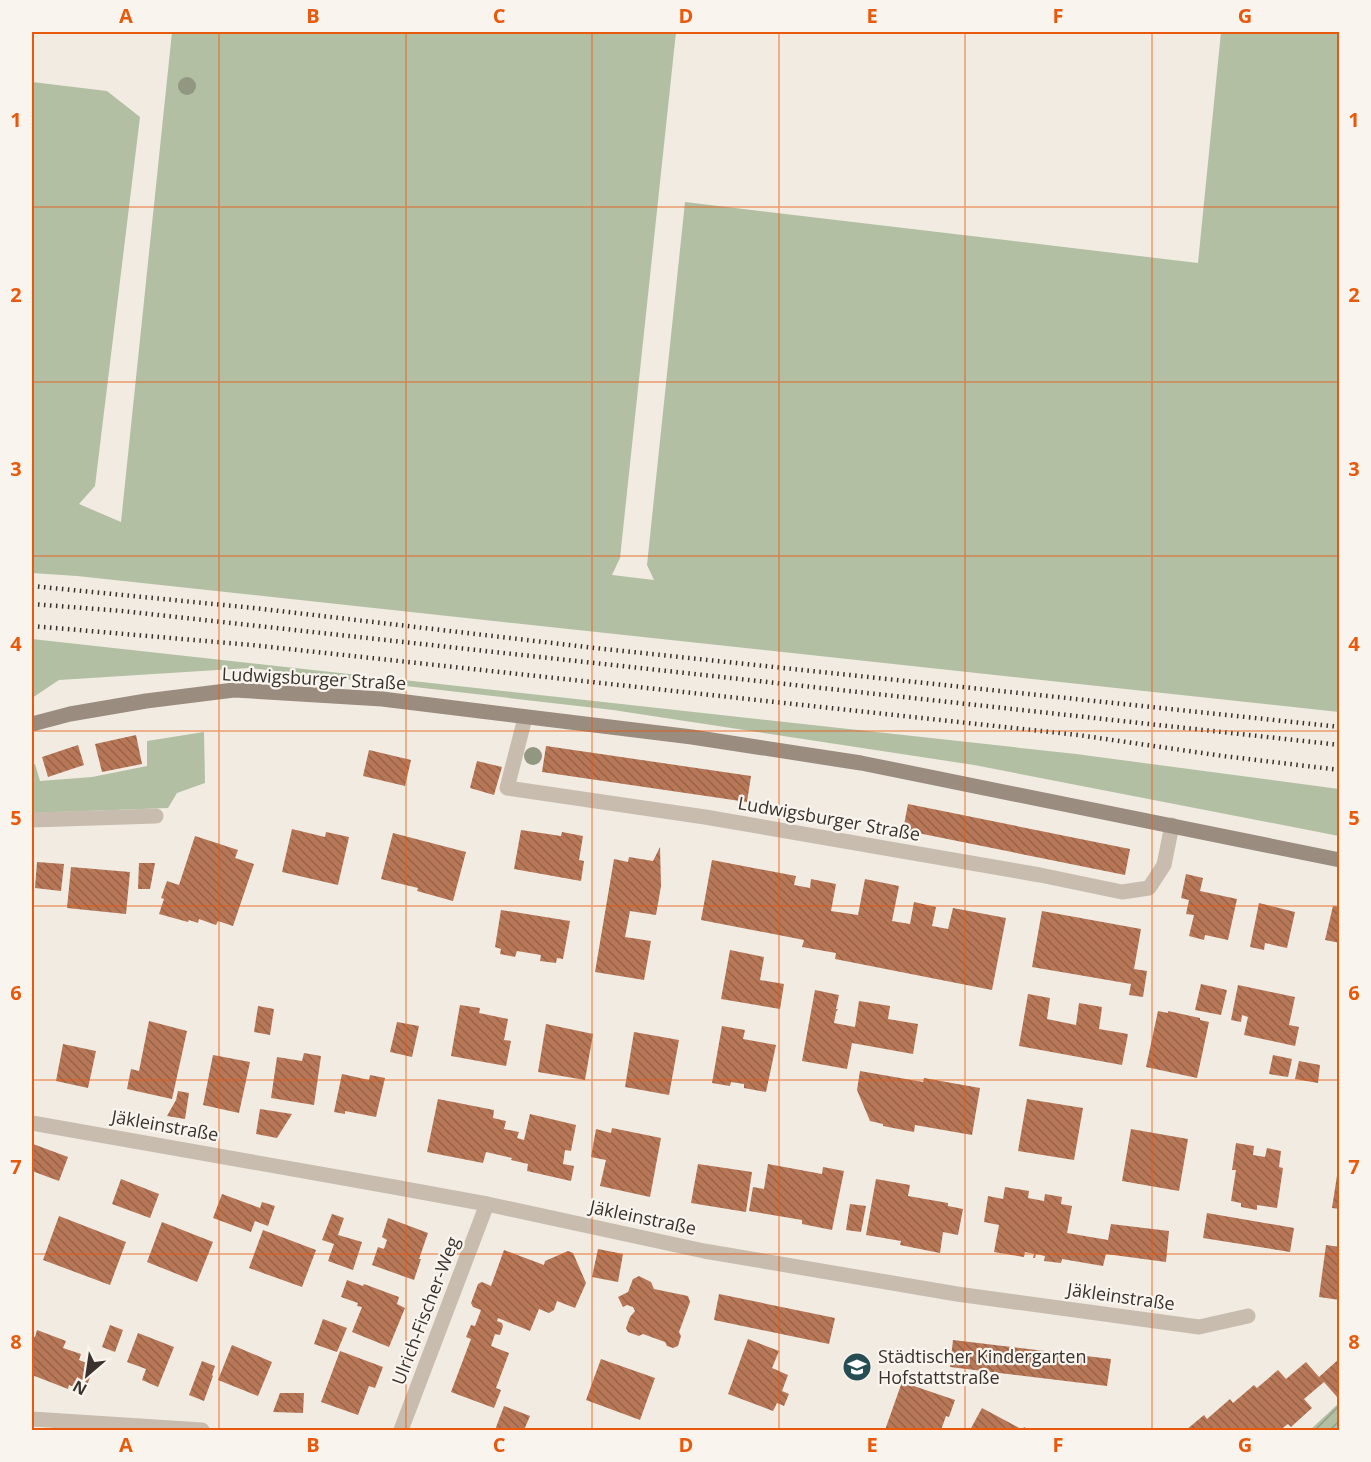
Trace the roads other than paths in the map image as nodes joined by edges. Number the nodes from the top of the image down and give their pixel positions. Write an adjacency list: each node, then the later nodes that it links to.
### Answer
1 (525, 717): 2 (main road, Ludwigsburger Straße); 5 (main road, Ludwigsburger Straße); 5 (street, Ludwigsburger Straße)
2 (32, 723)
3 (156, 816): 4 (street)
4 (32, 820)
5 (1172, 825): 6 (main road, Ludwigsburger Straße)
6 (1340, 860)
7 (32, 1123): 8 (street, Jäkleinstraße)
8 (488, 1204): 9 (street, Jäkleinstraße); 12 (street, Ulrich-Fischer-Weg)
9 (1248, 1316)
10 (32, 1419): 11 (street)
11 (202, 1431)
12 (401, 1431)

